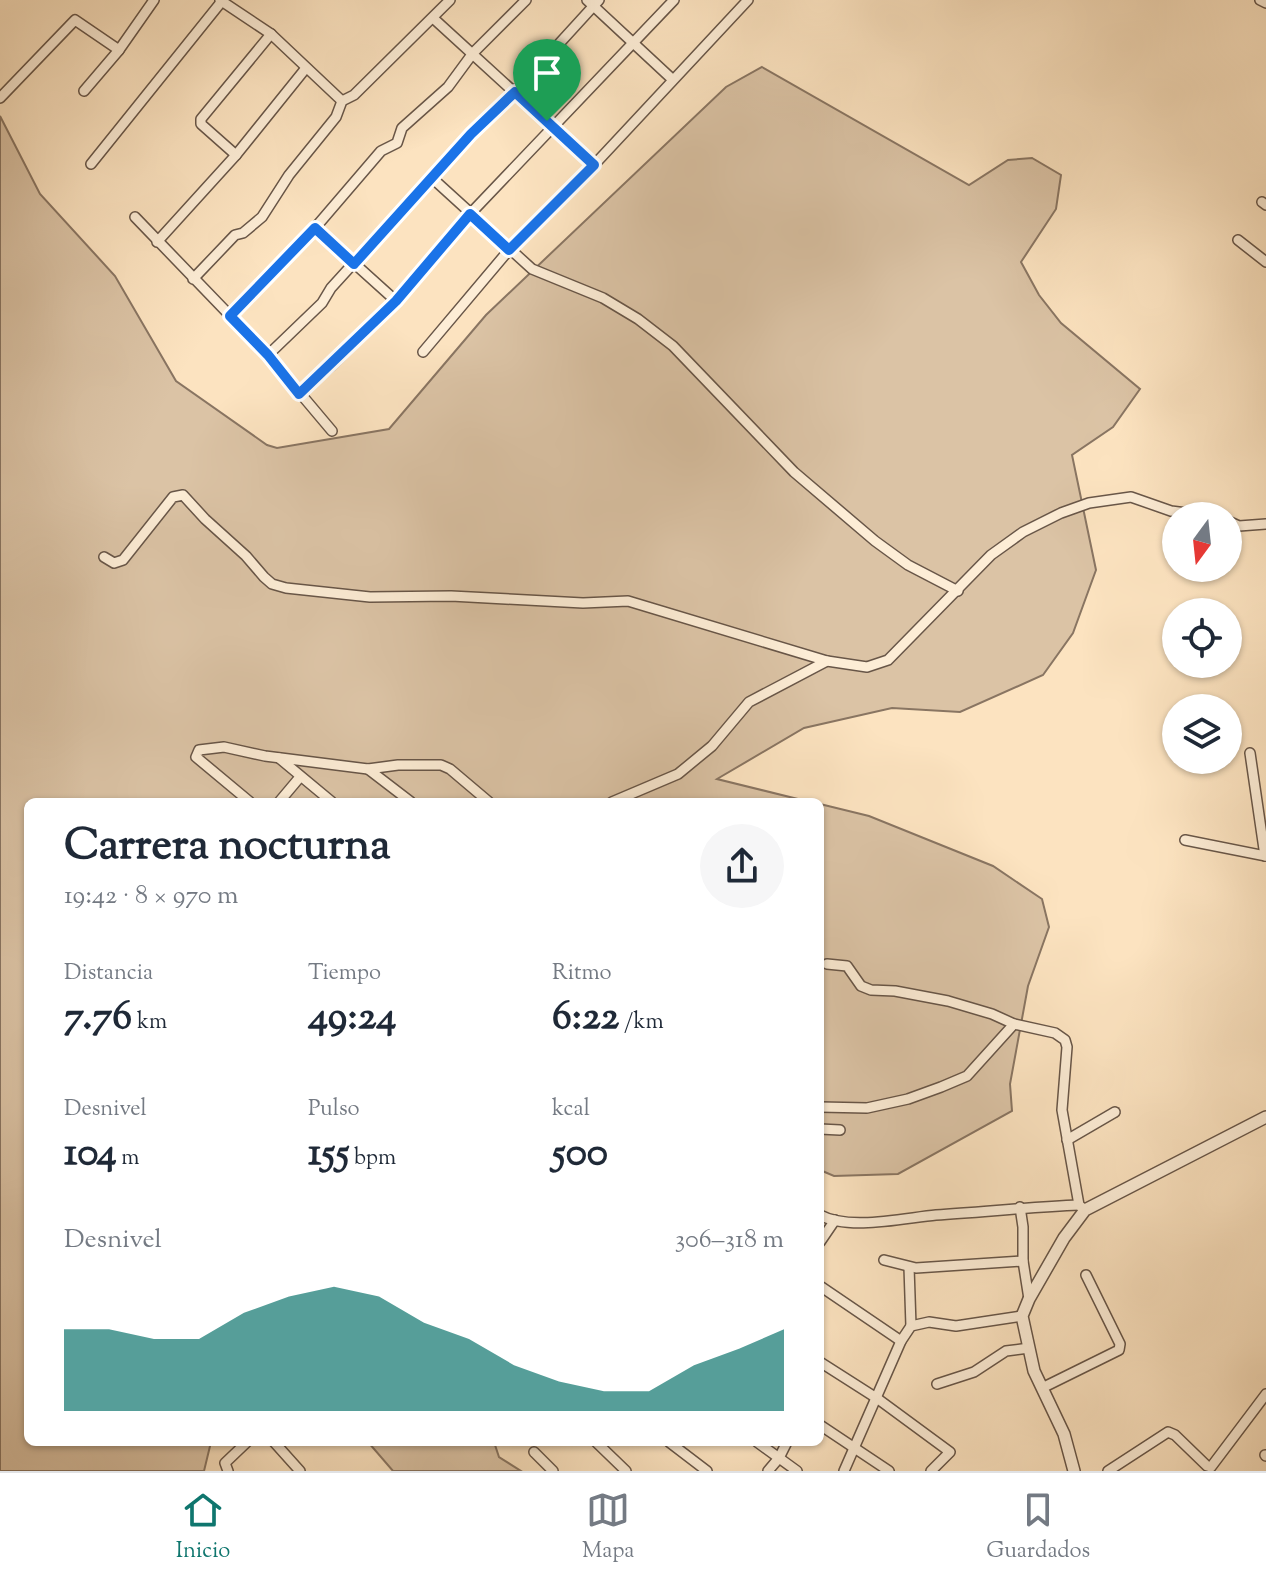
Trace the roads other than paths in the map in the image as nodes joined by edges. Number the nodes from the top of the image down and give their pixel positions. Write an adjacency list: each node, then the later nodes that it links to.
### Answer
1 (154, 0): 13 (street)
2 (221, 0): 11 (street); 23 (street)
3 (450, 0): 10 (street)
4 (526, 0): 14 (street)
5 (674, 0): 12 (street)
6 (748, 0): 16 (street)
7 (1260, 0): 9 (street)
8 (594, 2): 12 (street); 18 (street)
9 (1266, 3)
10 (433, 18): 14 (street); 20 (street)
11 (271, 34): 15 (street); 22 (street)
12 (634, 42): 16 (street); 21 (street)
13 (119, 50): 17 (street); 19 (street)
14 (473, 53): 18 (street); 28 (street)
15 (306, 68): 20 (street); 22 (street)
16 (672, 79): 24 (street)
17 (84, 91)
18 (515, 92): 21 (street); 25 (street)
19 (0, 98)
20 (342, 101): 34 (street)
21 (554, 126): 24 (street); 26 (street)
22 (236, 155): 30 (street)
23 (91, 164)
24 (594, 165): 31 (street)
25 (431, 177): 26 (street); 33 (street)
26 (470, 214): 31 (street); 35 (street)
27 (135, 217): 30 (street)
28 (315, 228): 33 (street); 36 (street)
29 (1238, 240): 32 (street)
30 (157, 242): 34 (street)
31 (509, 250): 37 (street); 45 (street)
32 (1266, 262)
33 (354, 264): 35 (street); 38 (street)
34 (193, 279): 36 (street)
35 (396, 301): 39 (street)
36 (230, 316): 38 (street)
37 (423, 352)
38 (268, 355): 39 (street)
39 (299, 394): 40 (street)
40 (332, 431)
41 (1162, 508): 45 (street)
42 (1266, 524): 43 (street)
43 (1242, 526)
44 (104, 557): 46 (street)
45 (958, 591): 46 (street)
46 (827, 661): 56 (street)
47 (1250, 753): 58 (street)
48 (279, 758): 49 (street); 50 (street); 51 (street)
49 (368, 769): 54 (street); 55 (street)
50 (300, 777): 52 (street); 53 (street)
51 (245, 798)
52 (282, 798)
53 (327, 798)
54 (406, 798)
55 (484, 798)
56 (621, 798)
57 (1185, 840): 58 (street)
58 (1266, 856)
59 (827, 964): 60 (street)
60 (1014, 1024): 61 (street); 66 (street)
61 (824, 1107)
62 (1115, 1112): 66 (street)
63 (1266, 1117): 68 (street)
64 (824, 1129): 65 (street)
65 (840, 1130)
66 (1067, 1140): 68 (street)
67 (1020, 1207): 68 (street); 70 (street); 73 (street)
68 (1082, 1207): 77 (street)
69 (824, 1216): 70 (street)
70 (835, 1220): 71 (street)
71 (824, 1236)
72 (884, 1260): 74 (street)
73 (1023, 1261): 74 (street); 77 (street)
74 (909, 1267): 79 (street)
75 (1086, 1275): 84 (street)
76 (824, 1289): 80 (street)
77 (1029, 1299): 78 (street)
78 (1022, 1316): 79 (street); 81 (street)
79 (911, 1326): 80 (street)
80 (901, 1341): 86 (street)
81 (1029, 1348): 83 (street); 84 (street)
82 (824, 1368): 86 (street)
83 (937, 1384)
84 (1042, 1388): 99 (street)
85 (1266, 1394): 109 (street)
86 (878, 1399): 94 (street); 108 (street)
87 (824, 1428): 94 (street)
88 (244, 1446): 98 (street)
89 (278, 1446): 100 (street)
90 (599, 1446): 97 (street)
91 (674, 1446): 103 (street)
92 (762, 1446): 96 (street)
93 (785, 1446): 96 (street)
94 (855, 1447): 106 (street); 107 (street)
95 (534, 1452): 101 (street)
96 (779, 1458): 104 (street); 105 (street)
97 (614, 1467): 102 (street)
98 (227, 1468)
99 (1070, 1470)
100 (300, 1471)
101 (553, 1471)
102 (626, 1471)
103 (707, 1471)
104 (768, 1471)
105 (797, 1471)
106 (844, 1471)
107 (889, 1471)
108 (931, 1471)
109 (1108, 1471)

